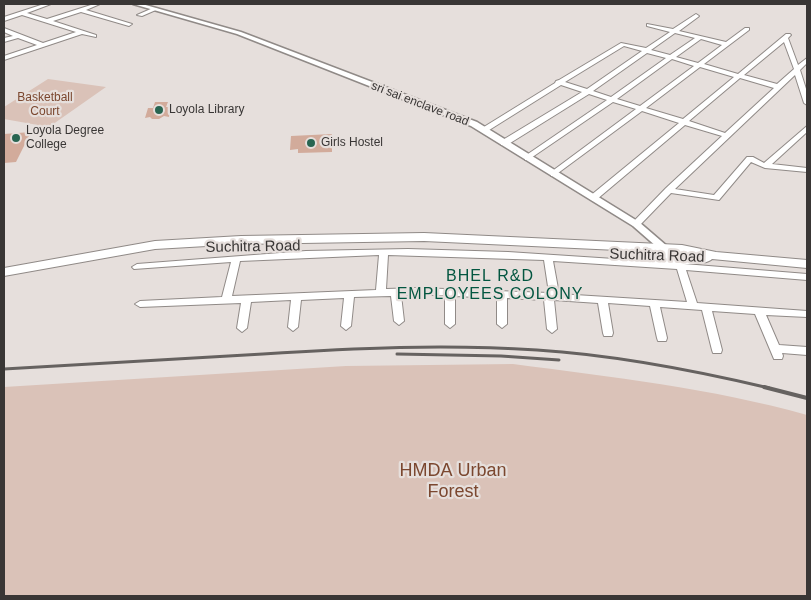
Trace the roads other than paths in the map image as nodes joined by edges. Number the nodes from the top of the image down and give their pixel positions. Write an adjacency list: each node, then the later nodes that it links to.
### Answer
1 (48, 4): 6 (street)
2 (98, 4): 5 (street)
3 (136, 4): 4 (street, sri sai enclave road)
4 (151, 6): 7 (street); 38 (street, sri sai enclave road)
5 (81, 10): 10 (street); 11 (street)
6 (22, 13): 9 (street); 10 (street)
7 (140, 15)
8 (696, 16): 15 (street)
9 (4, 19)
10 (48, 21): 16 (street)
11 (129, 24)
12 (649, 25): 15 (street)
13 (747, 29): 21 (street)
14 (4, 30): 17 (street)
15 (675, 31): 19 (street); 23 (street)
16 (82, 32): 18 (street); 22 (street)
17 (18, 36): 20 (street); 22 (street)
18 (94, 36)
19 (700, 37): 21 (street); 24 (street)
20 (4, 40)
21 (727, 44): 27 (street)
22 (42, 45): 25 (street)
23 (648, 50): 24 (street); 30 (street); 32 (street)
24 (672, 57): 27 (street); 33 (street)
25 (4, 58)
26 (807, 61): 28 (street)
27 (701, 65): 29 (street); 35 (street)
28 (798, 70): 29 (street); 31 (street); 34 (street)
29 (738, 75): 31 (street); 36 (street)
30 (558, 82): 32 (street); 38 (street)
31 (779, 87): 39 (street)
32 (587, 92): 33 (street); 40 (street)
33 (610, 100): 35 (street); 41 (street)
34 (807, 102)
35 (641, 109): 36 (street); 44 (street)
36 (683, 123): 39 (street); 46 (street)
37 (807, 128): 42 (street)
38 (483, 130): 40 (street, sri sai enclave road)
39 (728, 136): 45 (street)
40 (504, 143): 41 (street, sri sai enclave road)
41 (528, 158): 44 (street, sri sai enclave road)
42 (764, 166): 43 (street); 45 (street)
43 (807, 170)
44 (554, 174): 46 (street, sri sai enclave road)
45 (669, 190): 47 (street)
46 (593, 198): 47 (street, sri sai enclave road)
47 (636, 224): 48 (street, sri sai enclave road)
48 (666, 248): 50 (main road, Suchitra Road); 52 (main road, Suchitra Road); 54 (street, sri sai enclave road)
49 (384, 253): 51 (street); 53 (street); 61 (street)
50 (716, 256): 54 (main road, Suchitra Road); 55 (main road)
51 (548, 258): 54 (street); 66 (street)
52 (92, 259): 54 (main road, Suchitra Road); 57 (main road, Suchitra Road); 59 (main road, Suchitra Road)
53 (236, 259): 56 (street); 68 (street)
54 (680, 263): 58 (street); 72 (street)
55 (807, 264)
56 (136, 267)
57 (4, 272)
58 (807, 277)
59 (4, 278)
60 (396, 292): 61 (street); 62 (street); 76 (street)
61 (381, 293): 63 (street)
62 (450, 293): 64 (street); 77 (street)
63 (349, 294): 65 (street); 79 (street)
64 (502, 295): 66 (street); 78 (street)
65 (296, 297): 67 (street); 80 (street)
66 (552, 297): 69 (street); 82 (street)
67 (248, 298): 68 (street); 81 (street)
68 (226, 299): 71 (street)
69 (602, 299): 70 (street); 83 (street)
70 (654, 303): 72 (street); 84 (street)
71 (140, 304)
72 (693, 306): 73 (street)
73 (706, 307): 74 (street); 85 (street)
74 (759, 311): 75 (street); 86 (street)
75 (807, 314)
76 (399, 321)
77 (450, 324)
78 (502, 324)
79 (346, 326)
80 (294, 327)
81 (242, 328)
82 (552, 329)
83 (608, 333)
84 (662, 338)
85 (718, 350)
86 (807, 351)

